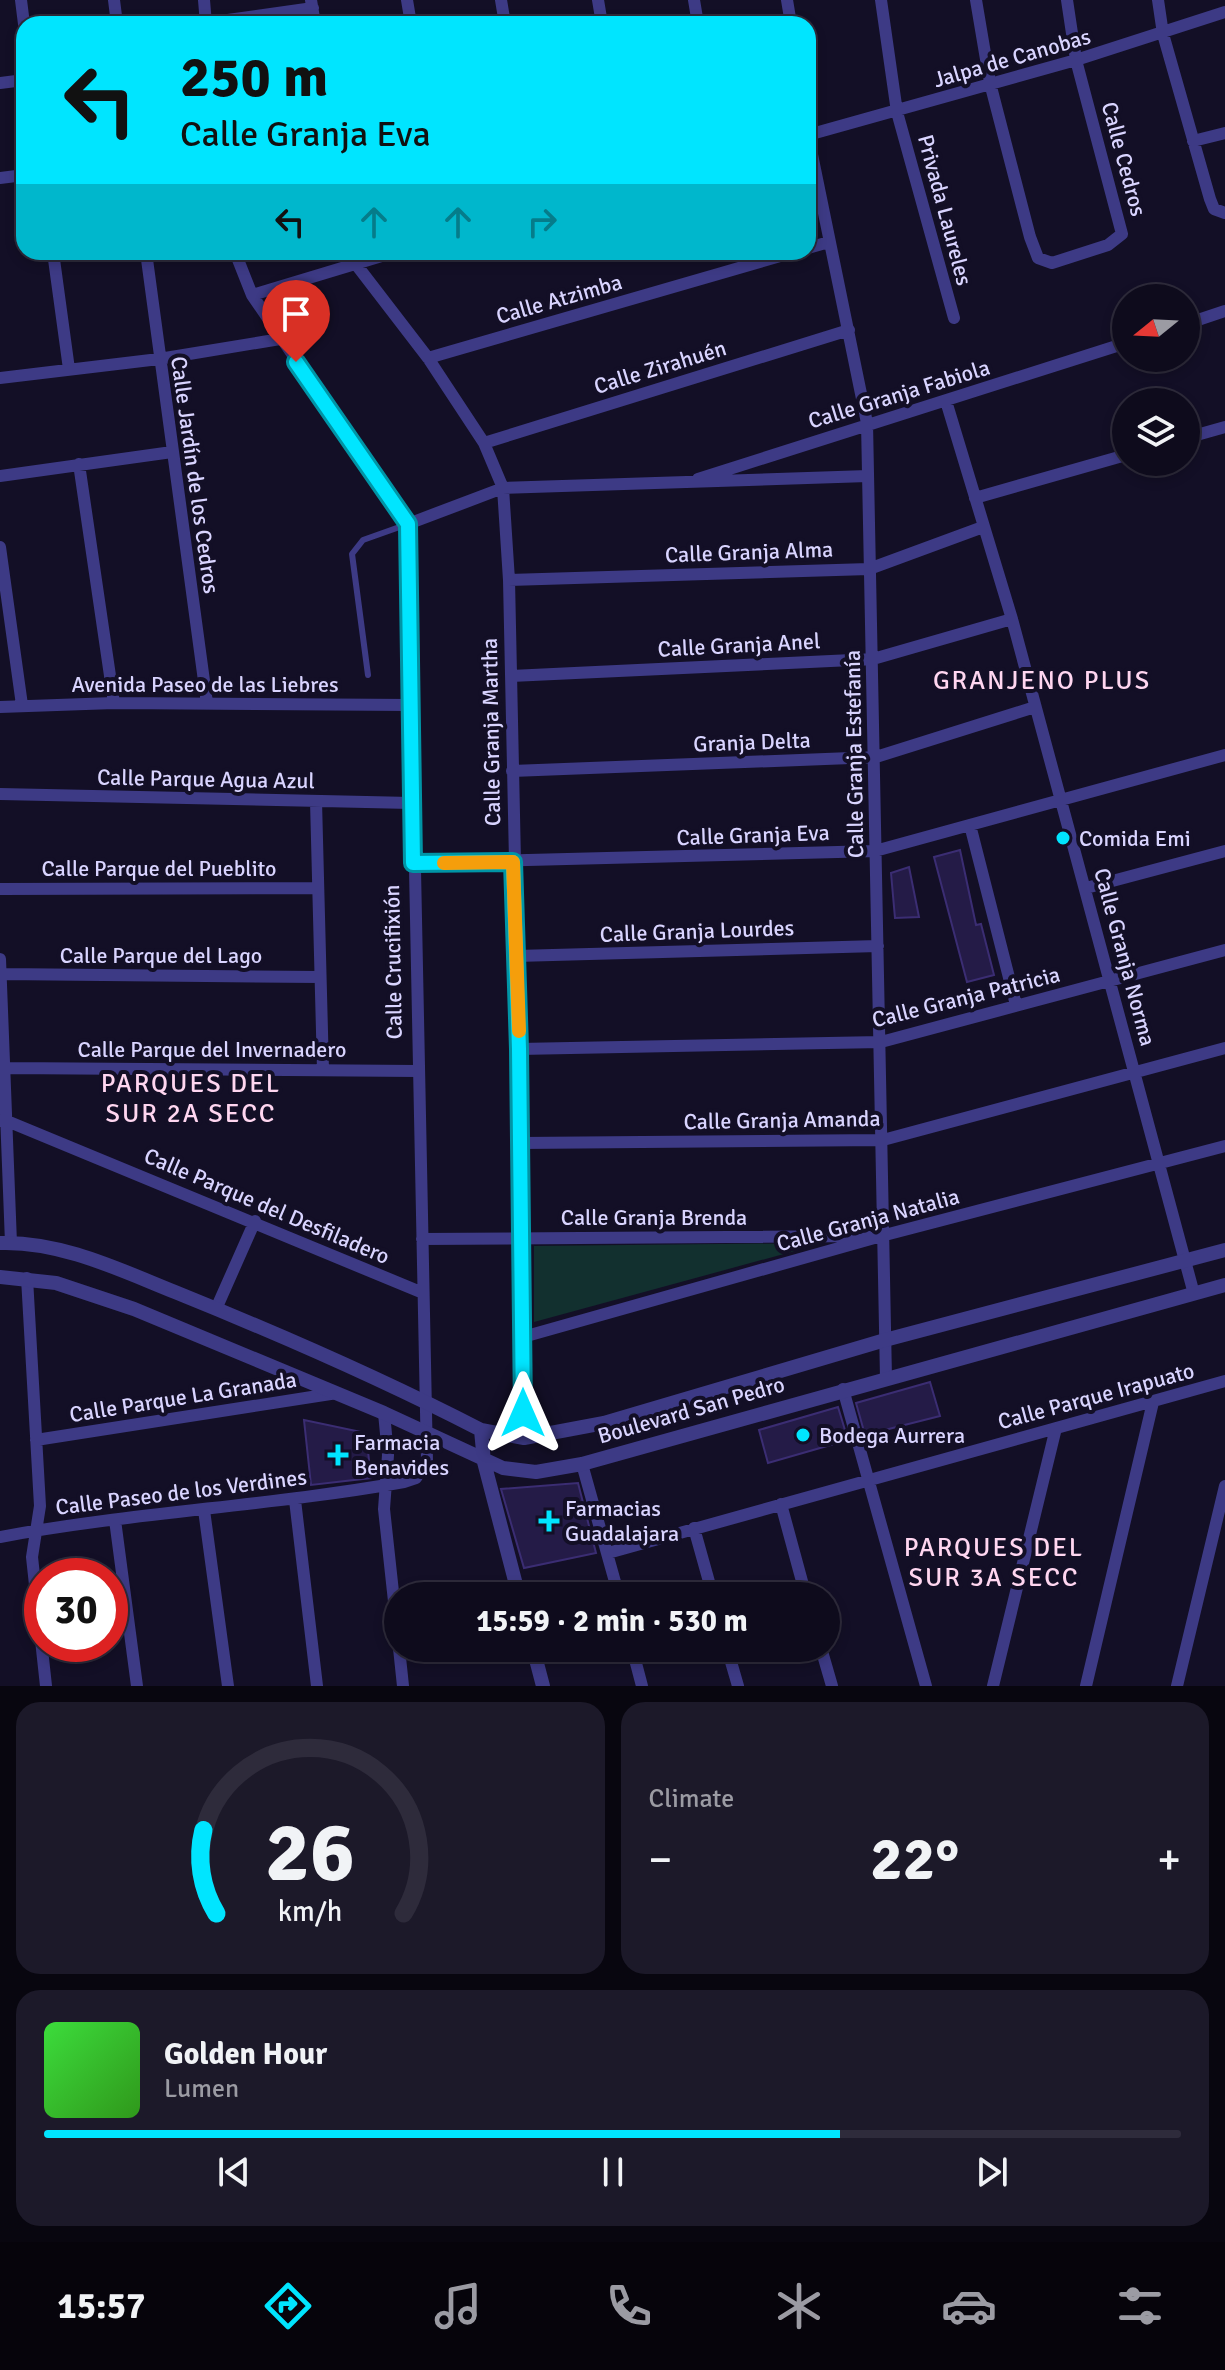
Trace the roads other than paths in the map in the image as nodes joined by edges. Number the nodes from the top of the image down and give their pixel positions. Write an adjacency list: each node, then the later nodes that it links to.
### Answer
1 (881, 0): 11 (street, Privada Laureles)
2 (976, 0): 10 (street)
3 (1067, 0): 9 (street)
4 (1158, 0): 8 (street)
5 (312, 4): 7 (street)
6 (1225, 12): 8 (street, Jalpa de Canobas)
7 (248, 16)
8 (1163, 34): 9 (street, Jalpa de Canobas); 14 (street)
9 (1076, 60): 10 (street, Jalpa de Canobas); 10 (street, Calle Cedros)
10 (990, 83): 11 (street, Jalpa de Canobas)
11 (897, 112): 12 (street, Jalpa de Canobas); 27 (street, Privada Laureles)
12 (816, 133)
13 (1225, 133): 14 (street)
14 (1193, 141): 16 (street)
15 (816, 176): 17 (street, Calle Granja Estefanía)
16 (1225, 213)
17 (829, 242): 18 (street); 29 (street, Calle Granja Estefanía)
18 (816, 246)
19 (54, 260): 34 (street)
20 (147, 260): 33 (street, Calle Jardín de los Cedros)
21 (238, 260): 25 (street)
22 (346, 260): 25 (street)
23 (356, 260): 32 (street, Calle Granja Martha)
24 (766, 260): 32 (street, Calle Atzimba)
25 (252, 295): 30 (street)
26 (1224, 313): 28 (street)
27 (954, 318)
28 (1200, 320)
29 (849, 330): 37 (street, Calle Granja Estefanía); 40 (street, Calle Zirahuén)
30 (280, 339): 33 (street); 49 (street)
31 (1112, 348): 36 (street, Calle Granja Fabiola)
32 (428, 358): 40 (street, Calle Granja Martha)
33 (159, 359): 34 (street); 41 (street, Calle Jardín de los Cedros)
34 (69, 369): 35 (street)
35 (0, 378)
36 (946, 401): 37 (street, Calle Granja Fabiola); 48 (street, Calle Granja Norma)
37 (867, 423): 45 (street, Calle Granja Estefanía); 46 (street, Calle Granja Fabiola)
38 (1225, 427): 39 (street)
39 (1200, 434)
40 (484, 443): 47 (street, Calle Granja Martha)
41 (172, 452): 43 (street); 59 (street, Calle Jardín de los Cedros)
42 (1112, 459): 48 (street)
43 (79, 464): 44 (street); 58 (street)
44 (0, 476)
45 (868, 476): 46 (street, Calle Granja Fabiola); 52 (street, Calle Granja Estefanía)
46 (684, 483): 47 (street, Calle Granja Fabiola)
47 (503, 488): 49 (street, Calle Granja Fabiola); 53 (street, Calle Granja Martha)
48 (975, 498): 50 (street, Calle Granja Norma)
49 (408, 524): 56 (lane); 61 (street, Calle Crucifixión)
50 (983, 527): 52 (street, Calle Granja Alma); 54 (street, Calle Granja Norma)
51 (0, 547): 60 (street)
52 (869, 569): 53 (street, Calle Granja Alma); 55 (street, Calle Granja Estefanía)
53 (509, 580): 57 (street, Calle Granja Martha)
54 (1012, 619): 55 (street, Calle Granja Anel); 63 (street, Calle Granja Norma)
55 (873, 659): 57 (street, Calle Granja Anel); 65 (street, Calle Granja Estefanía)
56 (368, 675)
57 (511, 676): 66 (street, Calle Granja Martha)
58 (114, 703): 59 (street, Avenida Paseo de las Liebres); 60 (street, Avenida Paseo de las Liebres)
59 (207, 703): 61 (street, Avenida Paseo de las Liebres)
60 (22, 705): 62 (street, Avenida Paseo de las Liebres)
61 (411, 705): 70 (street, Calle Crucifixión)
62 (0, 707)
63 (1035, 707): 65 (street, Granja Delta); 68 (street, Calle Granja Norma)
64 (1225, 755): 68 (street, Calle Granja Eva)
65 (876, 757): 66 (street, Granja Delta); 72 (street, Calle Granja Estefanía)
66 (512, 771): 74 (street, Calle Granja Martha)
67 (0, 794): 69 (street, Calle Parque Agua Azul)
68 (1062, 800): 71 (street, Calle Granja Eva); 77 (street, Calle Granja Norma)
69 (316, 801): 70 (street, Calle Parque Agua Azul); 76 (street)
70 (411, 803): 75 (street, Calle Crucifixión)
71 (970, 825): 72 (street, Calle Granja Eva); 86 (street)
72 (875, 851): 74 (street, Calle Granja Eva); 79 (street, Calle Granja Estefanía)
73 (1225, 851): 77 (street)
74 (513, 862): 75 (street, Calle Granja Eva); 81 (street, Calle Granja Martha)
75 (413, 863): 93 (street, Calle Crucifixión)
76 (318, 888): 78 (street, Calle Parque del Pueblito); 84 (street)
77 (1086, 888): 85 (street, Calle Granja Norma)
78 (0, 889)
79 (878, 946): 81 (street, Calle Granja Lourdes); 88 (street, Calle Granja Estefanía)
80 (1225, 950): 85 (street, Calle Granja Patricia)
81 (516, 956): 90 (street, Calle Granja Martha)
82 (0, 959): 83 (street)
83 (1, 974): 84 (street, Calle Parque del Lago); 87 (street)
84 (320, 977): 92 (street)
85 (1112, 982): 86 (street, Calle Granja Patricia); 94 (street, Calle Granja Norma)
86 (1016, 1005): 88 (street, Calle Granja Patricia)
87 (1, 1019): 91 (street)
88 (881, 1042): 90 (street, Calle Granja Patricia); 96 (street, Calle Granja Estefanía)
89 (1225, 1048): 94 (street, Calle Granja Amanda)
90 (519, 1049): 97 (street, Calle Granja Martha)
91 (5, 1068): 92 (street, Calle Parque del Invernadero); 95 (street)
92 (323, 1070): 93 (street, Calle Parque del Invernadero)
93 (418, 1071): 103 (street, Calle Crucifixión)
94 (1136, 1073): 96 (street, Calle Granja Amanda); 99 (street, Calle Granja Norma)
95 (3, 1121): 100 (street, Calle Parque del Desfiladero); 104 (street)
96 (883, 1140): 97 (street, Calle Granja Amanda); 101 (street, Calle Granja Estefanía)
97 (520, 1143): 102 (street, Calle Granja Martha)
98 (1225, 1146): 99 (street, Calle Granja Natalia)
99 (1160, 1164): 101 (street, Calle Granja Natalia); 106 (street, Calle Granja Norma)
100 (255, 1221): 110 (street, Calle Parque del Desfiladero); 112 (street)
101 (885, 1235): 102 (street, Calle Granja Brenda); 113 (street, Calle Granja Natalia); 114 (street, Calle Granja Estefanía)
102 (521, 1238): 103 (street, Calle Granja Brenda); 113 (street, Calle Granja Martha)
103 (422, 1239): 110 (street, Calle Crucifixión)
104 (5, 1243): 112 (street)
105 (1225, 1250): 106 (street, Boulevard San Pedro)
106 (1187, 1260): 111 (street, Calle Granja Norma); 114 (street, Boulevard San Pedro)
107 (0, 1277): 108 (street, Boulevard San Pedro)
108 (27, 1278): 118 (street, Boulevard San Pedro); 126 (street)
109 (1225, 1285): 111 (street, Boulevard San Pedro)
110 (423, 1293): 119 (street, Calle Crucifixión)
111 (1194, 1294): 115 (street, Boulevard San Pedro)
112 (216, 1309): 119 (street, Boulevard San Pedro)
113 (523, 1337): 125 (street, Calle Granja Martha)
114 (885, 1340): 115 (street, Calle Granja Estefanía); 125 (street, Boulevard San Pedro)
115 (886, 1378): 117 (street, Boulevard San Pedro)
116 (1225, 1381): 120 (street, Calle Parque Irapuato)
117 (843, 1389): 128 (street, Boulevard San Pedro); 129 (street)
118 (337, 1393): 121 (street, Boulevard San Pedro); 126 (street, Calle Parque La Granada)
119 (427, 1402): 123 (street, Boulevard San Pedro); 124 (street, Calle Crucifixión)
120 (1153, 1402): 122 (street, Calle Parque Irapuato); 161 (street)
121 (384, 1413): 124 (street, Boulevard San Pedro); 130 (street)
122 (1056, 1428): 129 (street, Calle Parque Irapuato); 160 (street)
123 (481, 1430): 125 (street, Boulevard San Pedro); 127 (street)
124 (429, 1435): 127 (street, Boulevard San Pedro); 130 (street, Calle Paseo de los Verdines)
125 (524, 1438)
126 (36, 1440): 137 (street)
127 (484, 1462): 128 (street, Boulevard San Pedro); 141 (street)
128 (582, 1464): 139 (street)
129 (870, 1479): 133 (street, Calle Parque Irapuato); 159 (street)
130 (384, 1485): 132 (street, Calle Paseo de los Verdines); 140 (street)
131 (1225, 1486): 162 (street)
132 (295, 1500): 134 (street, Calle Paseo de los Verdines); 153 (street)
133 (781, 1504): 136 (street, Calle Parque Irapuato); 144 (street)
134 (204, 1510): 135 (street, Calle Paseo de los Verdines); 152 (street)
135 (115, 1520): 137 (street, Calle Paseo de los Verdines); 151 (street)
136 (694, 1528): 139 (street, Calle Parque Irapuato); 143 (street)
137 (35, 1531): 138 (street, Calle Paseo de los Verdines); 150 (street)
138 (0, 1537)
139 (608, 1553): 142 (street)
140 (393, 1582)
141 (515, 1582)
142 (615, 1582)
143 (709, 1582)
144 (802, 1582)
145 (400, 1662): 154 (street)
146 (537, 1662): 155 (street)
147 (636, 1662): 156 (street)
148 (731, 1662): 157 (street)
149 (825, 1662): 158 (street)
150 (46, 1686)
151 (137, 1686)
152 (228, 1686)
153 (317, 1686)
154 (403, 1686)
155 (543, 1686)
156 (642, 1686)
157 (738, 1686)
158 (832, 1686)
159 (926, 1686)
160 (993, 1686)
161 (1086, 1686)
162 (1177, 1686)

